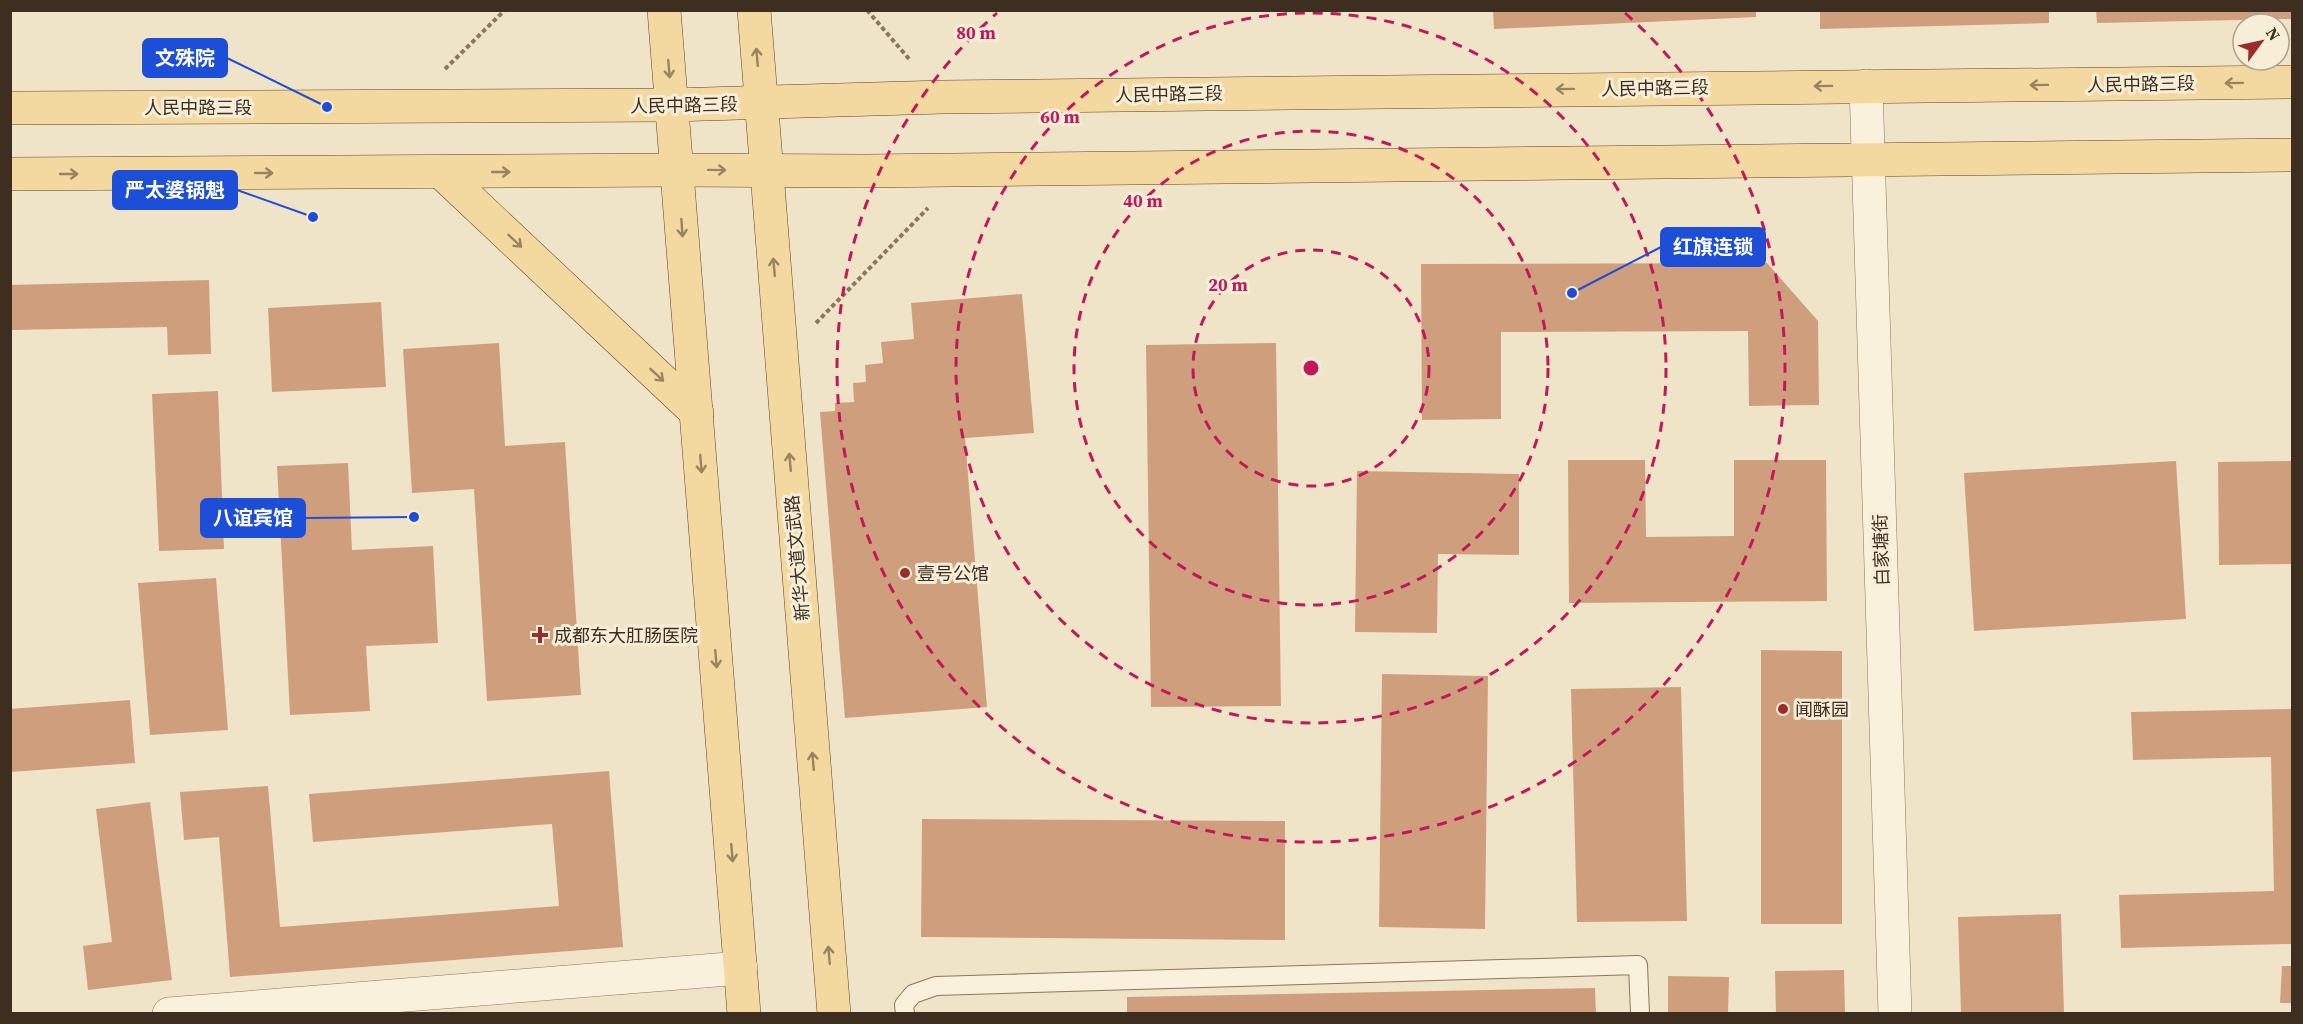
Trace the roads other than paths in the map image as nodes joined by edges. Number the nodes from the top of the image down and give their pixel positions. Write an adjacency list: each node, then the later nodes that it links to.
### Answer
1 (664, 10): 6 (main road, one-way to 6)
2 (754, 10): 5 (main road, 新华大道文武路, one-way to 2)
3 (2292, 82): 4 (main road, 人民中路三段, one-way to 4)
4 (1866, 86): 5 (main road, 人民中路三段, one-way to 5); 9 (street, 白家塘街)
5 (761, 103): 6 (main road, 人民中路三段); 11 (main road, 新华大道文武路)
6 (672, 105): 7 (main road, 人民中路三段); 10 (main road)
7 (10, 108)
8 (2292, 155): 9 (main road)
9 (1869, 160): 11 (main road); 21 (street, 白家塘街)
10 (677, 170): 11 (main road, one-way to 11); 12 (main road, one-way to 10); 14 (main road, one-way to 14)
11 (767, 171): 18 (main road, 新华大道文武路, one-way to 11)
12 (442, 172): 13 (main road, one-way to 12); 14 (main road, one-way to 14)
13 (10, 174)
14 (697, 413): 15 (main road, one-way to 15)
15 (741, 968): 16 (street); 17 (main road)
16 (170, 1014)
17 (744, 1014)
18 (834, 1014)
19 (905, 1014): 20 (lane)
20 (1640, 1014)
21 (1895, 1014)

